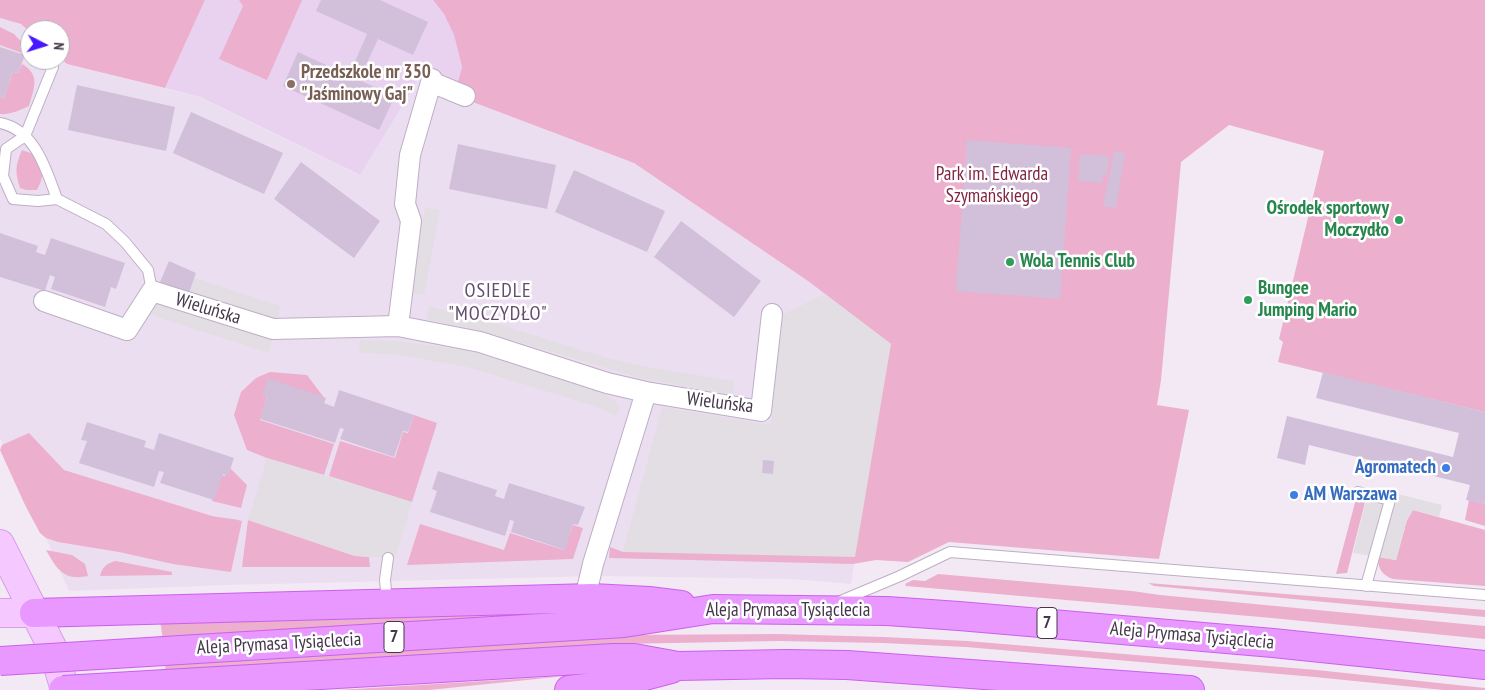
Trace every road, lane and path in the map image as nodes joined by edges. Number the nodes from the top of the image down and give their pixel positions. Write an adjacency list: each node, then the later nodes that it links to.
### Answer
1 (52, 70): 4 (lane)
2 (465, 96): 9 (street)
3 (0, 123): 4 (lane)
4 (25, 136): 5 (lane); 5 (lane)
5 (57, 199): 6 (lane)
6 (152, 291): 7 (street, Wieluńska); 9 (street, Wieluńska)
7 (44, 301)
8 (772, 314): 10 (street, Wieluńska)
9 (398, 326): 10 (street, Wieluńska)
10 (646, 392): 16 (street)
11 (1358, 492): 14 (lane)
12 (0, 544): 21 (main road)
13 (388, 558): 17 (lane)
14 (1366, 586): 15 (lane); 19 (lane)
15 (1485, 595)
16 (585, 598): 17 (main road); 18 (main road)
17 (388, 604): 21 (main road)
18 (713, 609): 19 (main road, Aleja Prymasa Tysiąclecia / 7); 22 (main road, Aleja Prymasa Tysiąclecia / 7, bridge)
19 (820, 610): 23 (main road, Aleja Prymasa Tysiąclecia / 7)
20 (0, 613): 21 (main road)
21 (34, 613): 25 (main road)
22 (0, 661)
23 (1485, 664)
24 (687, 666): 25 (main road, Aleja Prymasa Tysiąclecia / 7, bridge); 26 (main road); 27 (main road, Aleja Prymasa Tysiąclecia / 7)
25 (64, 690)
26 (570, 690)
27 (1190, 690)

